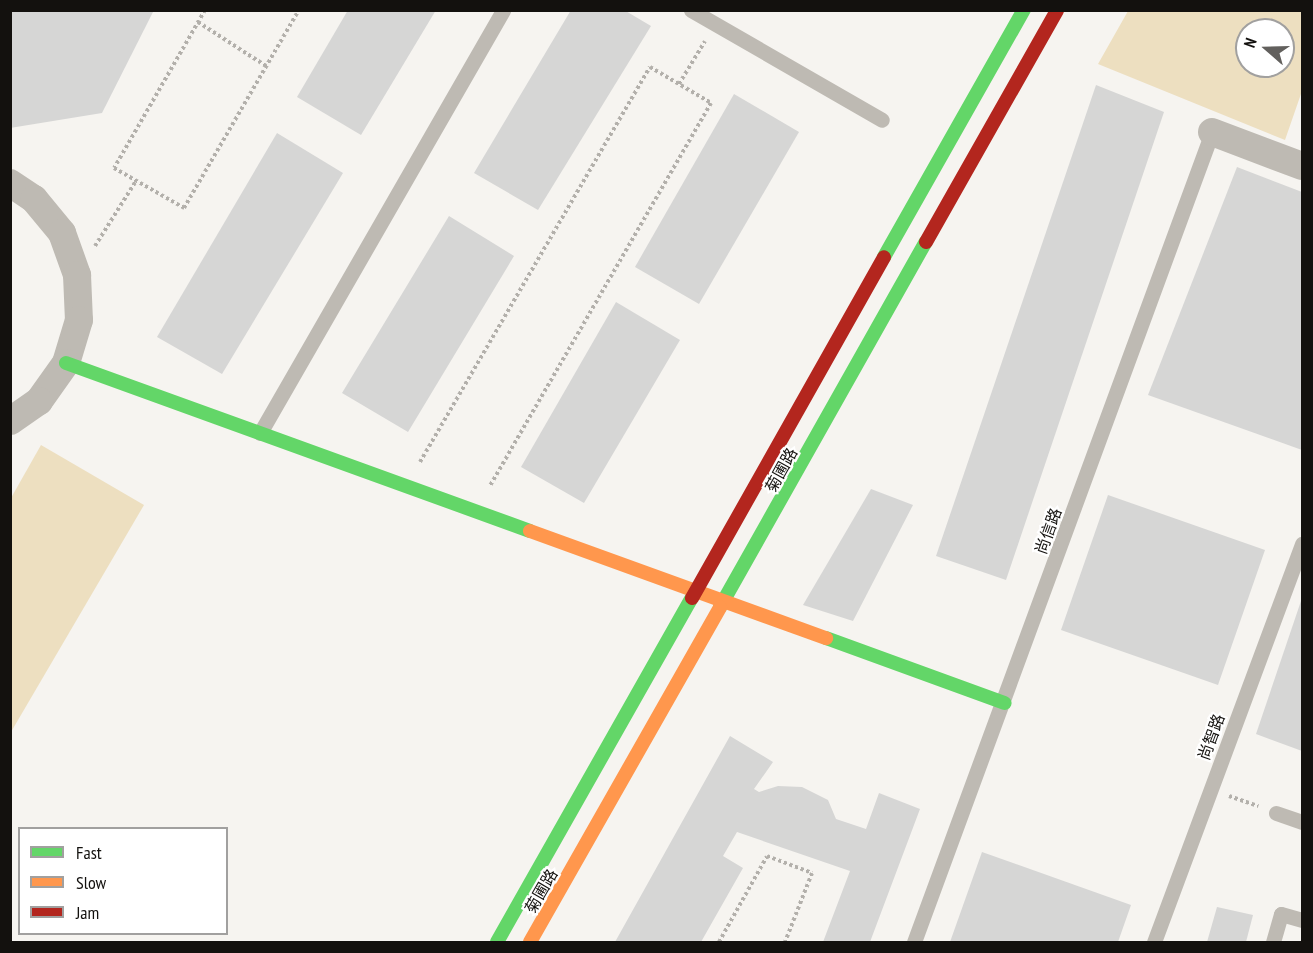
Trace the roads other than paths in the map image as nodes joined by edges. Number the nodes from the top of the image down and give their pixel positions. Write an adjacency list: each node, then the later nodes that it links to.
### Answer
1 (502, 10): 11 (lane)
2 (691, 10): 5 (lane)
3 (1024, 10): 13 (street, 菊圃路)
4 (1058, 10): 14 (street, 菊圃路)
5 (882, 120)
6 (1212, 132): 7 (street); 15 (lane, 尚信路)
7 (1302, 165)
8 (10, 183): 9 (street)
9 (66, 363): 10 (street); 11 (street)
10 (10, 421)
11 (260, 433): 13 (street)
12 (1302, 544): 22 (lane, 尚智路)
13 (695, 592): 14 (street); 19 (street, 菊圃路)
14 (726, 603): 15 (street); 20 (street, 菊圃路)
15 (1005, 703): 21 (lane, 尚信路)
16 (1276, 813): 17 (lane)
17 (1302, 822)
18 (1302, 920): 23 (lane)
19 (497, 942)
20 (530, 942)
21 (914, 942)
22 (1154, 942)
23 (1273, 942)

